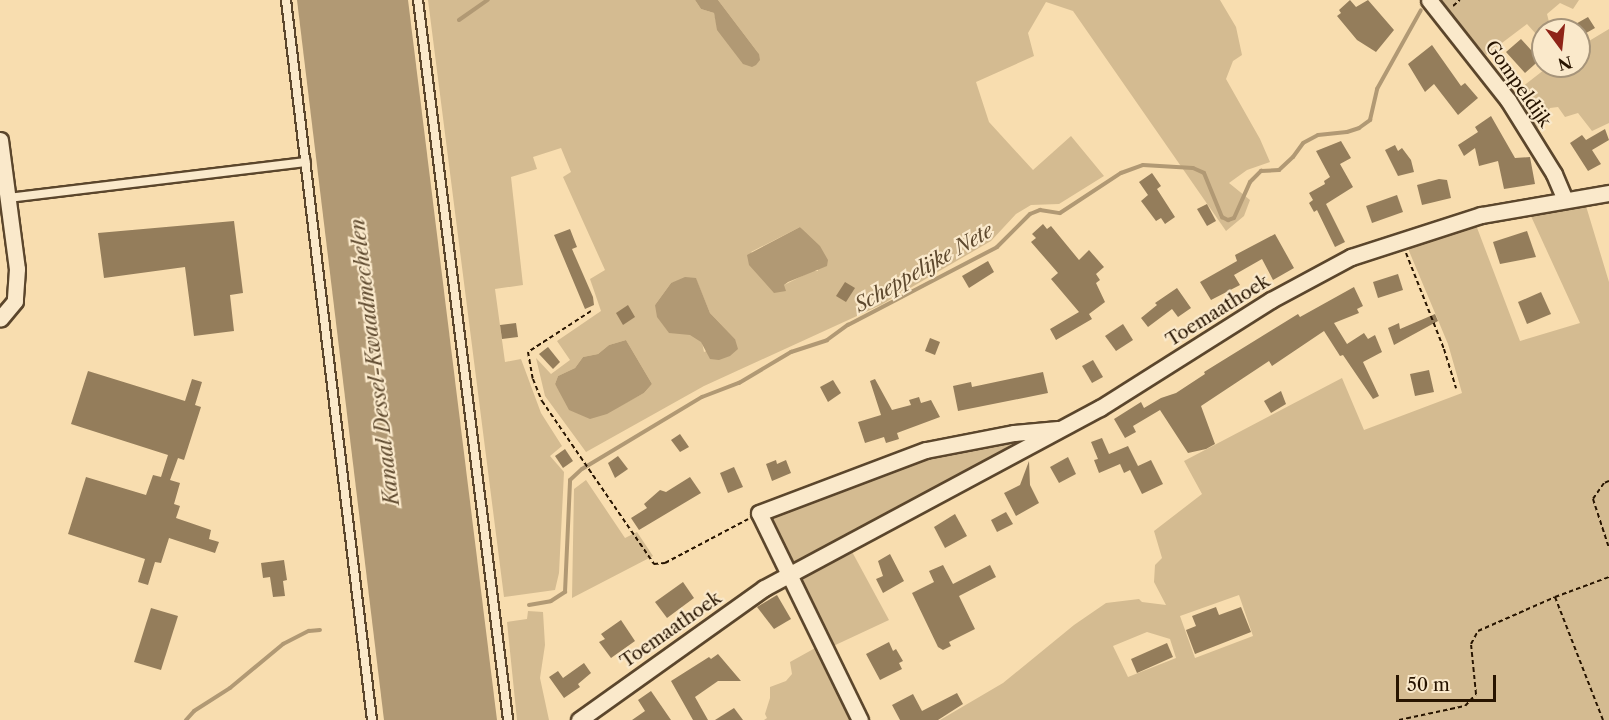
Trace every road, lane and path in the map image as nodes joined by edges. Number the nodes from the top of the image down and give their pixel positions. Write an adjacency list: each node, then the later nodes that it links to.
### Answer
1 (286, 0): 5 (lane)
2 (418, 0): 21 (lane)
3 (1429, 0): 8 (street, Gompeldijk)
4 (0, 140): 7 (street)
5 (306, 162): 7 (lane); 20 (lane)
6 (1609, 193): 8 (street, Toemaathoek)
7 (8, 198): 11 (street)
8 (1563, 198): 9 (street, Toemaathoek)
9 (1400, 239): 12 (path); 13 (street, Toemaathoek)
10 (591, 311): 15 (path)
11 (0, 319)
12 (1456, 388)
13 (1062, 429): 15 (street, Toemaathoek); 17 (street, Toemaathoek)
14 (1609, 482): 16 (path)
15 (759, 513): 17 (street)
16 (1609, 548)
17 (788, 574): 22 (street, Toemaathoek); 23 (street)
18 (1609, 577): 19 (path)
19 (1556, 597): 24 (path); 25 (path)
20 (372, 720)
21 (508, 720)
22 (579, 720)
23 (860, 720)
24 (1399, 720)
25 (1603, 720)

